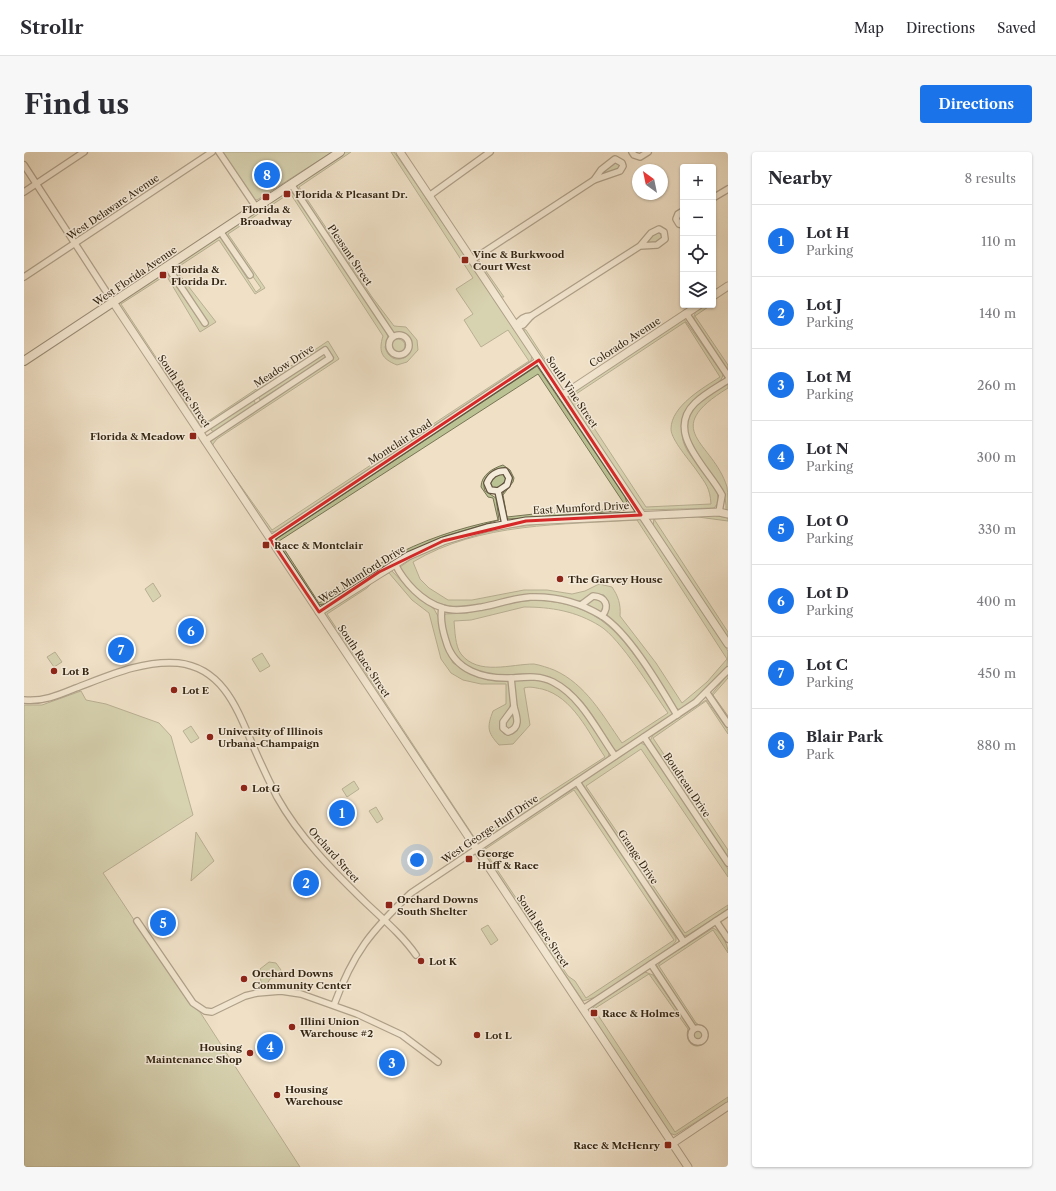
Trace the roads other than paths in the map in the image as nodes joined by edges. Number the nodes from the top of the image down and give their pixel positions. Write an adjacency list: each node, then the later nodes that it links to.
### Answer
1 (84, 152): 11 (street)
2 (212, 152): 21 (street, West Delaware Avenue)
3 (219, 152): 17 (street)
4 (340, 152): 12 (main road, West Florida Avenue)
5 (400, 152): 15 (street, South Vine Street)
6 (490, 152): 15 (street)
7 (632, 152): 8 (street)
8 (648, 152)
9 (24, 165): 11 (street, South Race Street)
10 (594, 180): 10 (street); 23 (street)
11 (36, 184): 14 (street); 21 (street, South Race Street)
12 (291, 184): 17 (main road, West Florida Avenue); 34 (street, Pleasant Street)
13 (728, 189): 16 (street)
14 (24, 192)
15 (429, 196): 23 (street, South Vine Street)
16 (716, 196)
17 (256, 207): 20 (main road, West Florida Avenue)
18 (680, 213): 19 (street)
19 (680, 224)
20 (220, 231): 24 (main road, West Florida Avenue); 25 (street)
21 (74, 244): 26 (street, West Delaware Avenue); 29 (street, South Race Street)
22 (640, 246): 33 (street)
23 (472, 260): 33 (street, South Vine Street)
24 (167, 266): 29 (main road, West Florida Avenue); 32 (street)
25 (250, 275)
26 (24, 277)
27 (728, 286): 28 (street)
28 (716, 294)
29 (113, 302): 36 (main road, West Florida Avenue); 42 (street, South Race Street)
30 (694, 308): 31 (street, Colorado Avenue)
31 (686, 313): 37 (street); 39 (street, Colorado Avenue)
32 (205, 324)
33 (516, 326): 35 (street, South Vine Street)
34 (393, 337)
35 (539, 360): 39 (street, South Vine Street); 49 (street, Montclair Road)
36 (24, 362)
37 (728, 376)
38 (728, 380): 45 (street)
39 (563, 395): 47 (street, South Vine Street)
40 (255, 396): 41 (street, Meadow Drive); 41 (street, Meadow Drive); 42 (street, Meadow Drive)
41 (260, 404): 43 (street, Meadow Drive)
42 (200, 432): 43 (street, South Race Street)
43 (205, 441): 49 (street, South Race Street)
44 (498, 491): 48 (street)
45 (719, 512): 46 (street, East Mumford Drive); 47 (street, East Mumford Drive)
46 (728, 514)
47 (641, 515): 48 (street, East Mumford Drive); 56 (street, South Vine Street)
48 (505, 524): 50 (street, East Mumford Drive)
49 (270, 539): 54 (street, South Race Street)
50 (438, 543): 51 (street, West Mumford Drive)
51 (395, 564): 53 (street); 54 (street, West Mumford Drive)
52 (581, 605): 53 (street); 55 (street); 55 (street)
53 (442, 608): 58 (street)
54 (319, 612): 67 (street, South Race Street)
55 (602, 616): 62 (street)
56 (728, 644)
57 (728, 670): 59 (street, West George Huff Drive)
58 (511, 678): 61 (street); 65 (street)
59 (707, 693): 62 (street, West George Huff Drive); 63 (street)
60 (24, 700): 70 (street, Orchard Street)
61 (514, 707)
62 (677, 715): 64 (street, West George Huff Drive)
63 (728, 724)
64 (644, 738): 65 (street, West George Huff Drive); 68 (street, Boudreau Drive)
65 (615, 756): 66 (street, West George Huff Drive)
66 (577, 782): 67 (street, West George Huff Drive); 74 (street, Grange Drive)
67 (477, 849): 70 (street, West George Huff Drive); 78 (street, South Race Street)
68 (728, 863)
69 (728, 913): 72 (street)
70 (384, 919): 75 (street, Orchard Street); 77 (street, West George Huff Drive)
71 (137, 921): 77 (street)
72 (716, 921): 73 (street); 74 (street)
73 (728, 939)
74 (684, 942): 76 (street)
75 (416, 955)
76 (651, 964): 78 (street); 79 (street)
77 (334, 1005): 80 (street)
78 (583, 1009): 82 (street, South Race Street)
79 (694, 1029)
80 (438, 1062)
81 (728, 1106): 82 (street)
82 (673, 1143): 83 (street, South Race Street)
83 (688, 1167)

